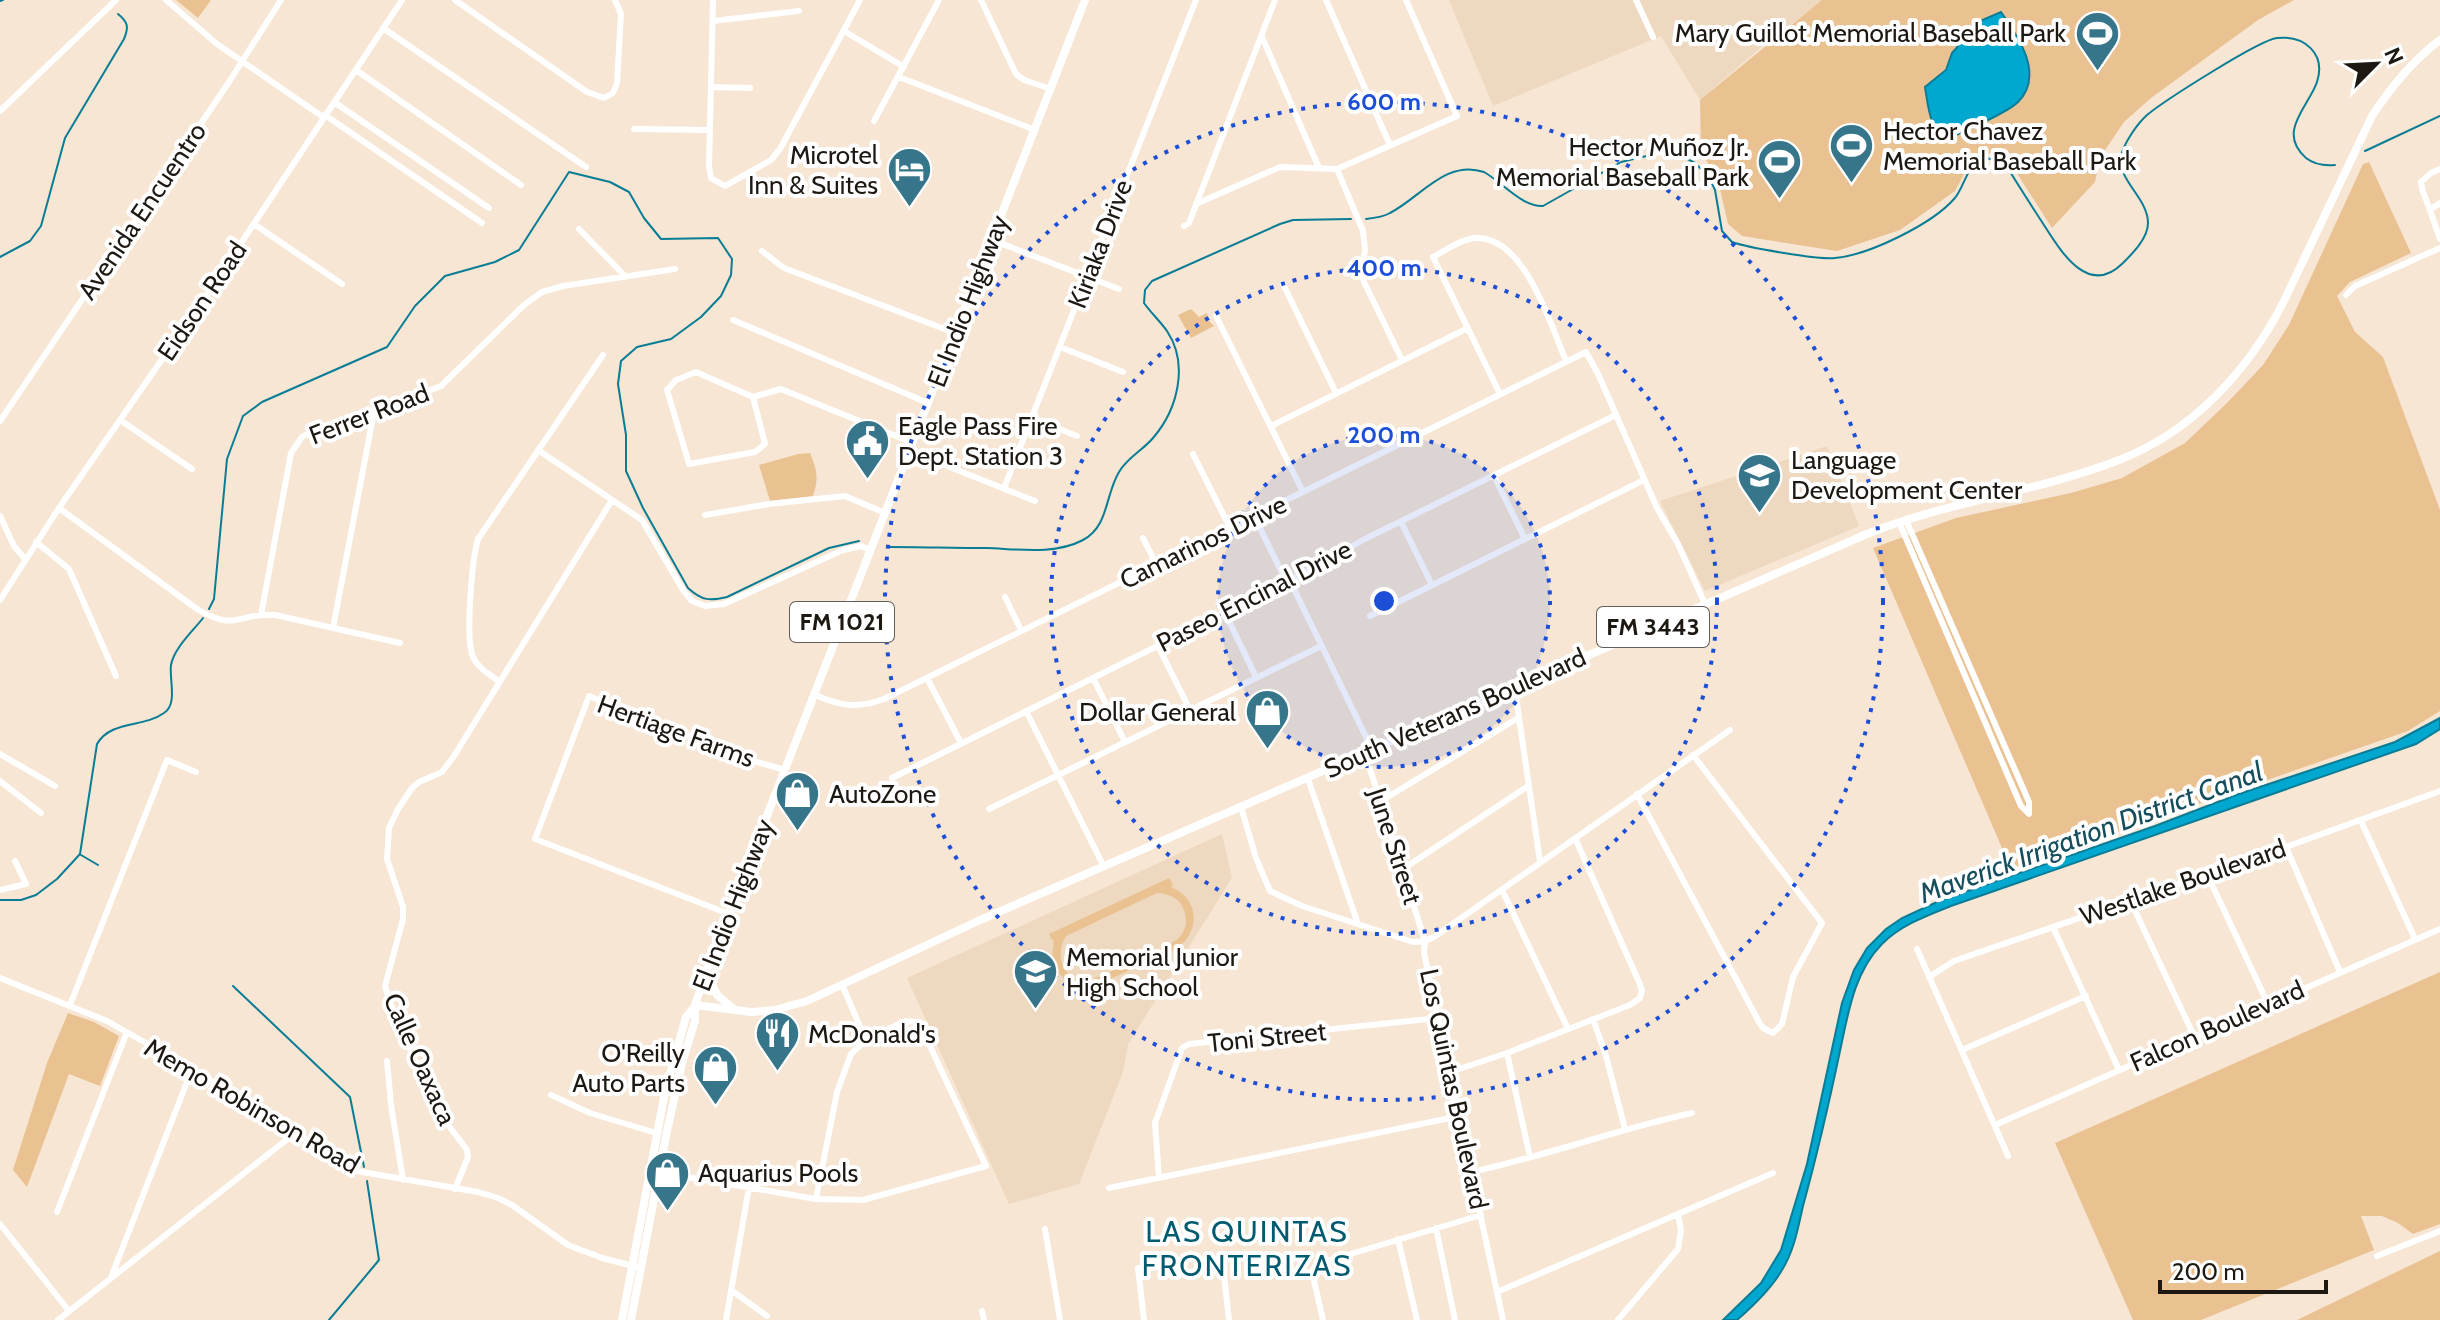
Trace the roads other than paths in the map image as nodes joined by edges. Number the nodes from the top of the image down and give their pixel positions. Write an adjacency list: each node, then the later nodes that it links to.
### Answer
1 (116, 0): 32 (street)
2 (166, 0): 24 (street)
3 (281, 0): 24 (street, Avenida Encuentro)
4 (402, 0): 19 (street, Eidson Road)
5 (455, 0): 6 (street)
6 (615, 0)
7 (713, 0): 18 (street)
8 (860, 0): 20 (street)
9 (939, 0): 25 (street)
10 (981, 0): 30 (street)
11 (1085, 0): 30 (main road, El Indio Highway / FM 1021)
12 (1196, 0): 58 (street, Kiriaka Drive)
13 (1275, 0): 21 (street)
14 (1326, 0): 38 (street)
15 (1406, 0): 38 (street)
16 (1636, 0): 22 (street)
17 (799, 11): 18 (street)
18 (713, 21): 28 (street)
19 (383, 28): 26 (street, Eidson Road); 39 (street)
20 (844, 31): 25 (street); 36 (street)
21 (1262, 37): 40 (street); 45 (street)
22 (1653, 37)
23 (2440, 40): 98 (main road, South Veterans Boulevard / FM 3443)
24 (242, 62): 33 (street); 80 (street, Avenida Encuentro)
25 (904, 67): 27 (street)
26 (356, 70): 31 (street, Eidson Road); 43 (street)
27 (899, 77): 34 (street); 37 (street)
28 (711, 87): 29 (street); 36 (street)
29 (750, 88)
30 (1051, 89): 37 (main road, El Indio Highway / FM 1021)
31 (334, 102): 33 (street, Eidson Road); 46 (street)
32 (0, 111)
33 (324, 116): 48 (street); 49 (street, Eidson Road)
34 (874, 121)
35 (634, 129): 36 (street)
36 (709, 130)
37 (1035, 130): 53 (main road, El Indio Highway / FM 1021)
38 (1390, 145): 41 (street)
39 (586, 167)
40 (1319, 168): 41 (street); 45 (street)
41 (1337, 169): 69 (street)
42 (2440, 169): 47 (street)
43 (521, 185)
44 (2440, 203): 47 (street)
45 (1196, 204): 50 (street)
46 (489, 208)
47 (2430, 210): 52 (street)
48 (482, 223)
49 (254, 224): 59 (street); 79 (street, Eidson Road)
50 (1184, 226)
51 (579, 229): 57 (street)
52 (2440, 239)
53 (992, 240): 58 (street); 66 (main road, El Indio Highway / FM 1021)
54 (2440, 248): 62 (street)
55 (762, 251): 66 (street)
56 (675, 269): 57 (street, Ferrer Road)
57 (625, 276): 76 (street, Ferrer Road)
58 (1087, 277): 61 (street); 67 (street, Kiriaka Drive)
59 (342, 284)
60 (1283, 284): 72 (street)
61 (1119, 289)
62 (2346, 295)
63 (1216, 316): 81 (street)
64 (733, 320): 75 (street)
65 (1468, 328): 69 (street); 70 (street); 73 (street)
66 (955, 333): 75 (main road, El Indio Highway / FM 1021)
67 (1060, 347): 71 (street); 78 (street, Kiriaka Drive)
68 (603, 355): 84 (street)
69 (1402, 360): 72 (street)
70 (1566, 361): 73 (street, Camarinos Drive); 77 (street, Camarinos Drive)
71 (1123, 372)
72 (1336, 393): 81 (street)
73 (1500, 394): 90 (street, Camarinos Drive)
74 (753, 397): 74 (street); 83 (street)
75 (928, 403): 83 (main road, El Indio Highway / FM 1021)
76 (374, 412): 115 (street, Ferrer Road); 117 (street)
77 (1616, 415): 87 (street, Paseo Encinal Drive); 88 (street)
78 (1032, 418): 82 (street); 89 (street, Kiriaka Drive)
79 (120, 420): 86 (street); 93 (street, Eidson Road)
80 (0, 421)
81 (1271, 426): 90 (street)
82 (1077, 436)
83 (912, 447): 89 (street); 94 (main road, El Indio Highway / FM 1021)
84 (538, 450): 91 (street); 128 (street)
85 (1193, 454): 100 (street)
86 (192, 469)
87 (1494, 476): 99 (street, Paseo Encinal Drive); 102 (street)
88 (1644, 480): 102 (street); 113 (street)
89 (1004, 488): 92 (street)
90 (1303, 492): 97 (street, Camarinos Drive)
91 (612, 500): 104 (street); 128 (street, Calle Oaxaca)
92 (1035, 501)
93 (59, 508): 103 (street, Eidson Road); 115 (street)
94 (885, 513): 95 (street); 104 (main road, El Indio Highway / FM 1021)
95 (705, 515)
96 (0, 516): 105 (street)
97 (1254, 516): 100 (street, Camarinos Drive); 107 (street, June Street)
98 (1902, 521): 109 (street); 110 (street); 113 (main road, South Veterans Boulevard / FM 3443)
99 (1401, 522): 107 (street, Paseo Encinal Drive); 108 (street)
100 (1230, 528): 106 (street, Camarinos Drive)
101 (1143, 538): 106 (street)
102 (1525, 539): 108 (street)
103 (36, 542): 105 (street, Eidson Road); 124 (street)
104 (870, 550): 130 (main road, El Indio Highway / FM 1021)
105 (25, 559): 112 (street, Eidson Road)
106 (1156, 564): 118 (street, Camarinos Drive)
107 (1288, 581): 114 (street, Paseo Encinal Drive); 121 (street, June Street)
108 (1432, 585): 116 (street)
109 (1936, 587): 110 (street); 122 (street)
110 (1928, 591): 123 (street)
111 (1005, 597): 118 (street)
112 (0, 600)
113 (1705, 604): 129 (main road, South Veterans Boulevard / FM 3443)
114 (1225, 613): 120 (street, Paseo Encinal Drive); 125 (street)
115 (261, 615): 117 (street)
116 (1370, 616)
117 (333, 628): 119 (street)
118 (1021, 630): 126 (street, Camarinos Drive)
119 (400, 643)
120 (1158, 646): 127 (street, Paseo Encinal Drive); 133 (street)
121 (1321, 646): 125 (street); 139 (street, June Street)
122 (1963, 649): 123 (street); 131 (street)
123 (1955, 652): 132 (street)
124 (116, 676)
125 (1256, 677): 133 (street)
126 (927, 678): 130 (street, Camarinos Drive); 138 (street)
127 (1093, 678): 134 (street, Paseo Encinal Drive); 137 (street)
128 (500, 682): 214 (street, Calle Oaxaca)
129 (1512, 688): 135 (street); 139 (main road, South Veterans Boulevard / FM 3443)
130 (815, 695): 144 (main road, El Indio Highway / FM 1021)
131 (1987, 704): 132 (street); 142 (street)
132 (1979, 708): 143 (street)
133 (1190, 710): 137 (street)
134 (1026, 711): 138 (street, Paseo Encinal Drive); 146 (street)
135 (1518, 718): 151 (street); 154 (street)
136 (1730, 730): 141 (street, Los Quintas Boulevard)
137 (1125, 742): 146 (street)
138 (961, 743): 147 (street, Paseo Encinal Drive)
139 (1369, 751): 148 (main road, South Veterans Boulevard / FM 3443); 154 (street, June Street)
140 (0, 754): 150 (street)
141 (1693, 755): 152 (street, Los Quintas Boulevard); 152 (street)
142 (2011, 759): 143 (street); 143 (street)
143 (2002, 763)
144 (785, 770): 169 (main road, El Indio Highway / FM 1021); 169 (street, Hertiage Farms)
145 (196, 772): 183 (street)
146 (1058, 775): 156 (street); 163 (street)
147 (892, 778)
148 (1308, 779): 155 (main road, South Veterans Boulevard / FM 3443); 170 (street)
149 (0, 781): 157 (street)
150 (55, 786)
151 (1528, 786): 162 (street); 164 (street)
152 (1637, 794): 159 (street, Los Quintas Boulevard)
153 (2439, 794): 158 (street, Westlake Boulevard)
154 (1381, 801): 164 (street, June Street)
155 (1241, 807): 163 (main road, South Veterans Boulevard / FM 3443); 170 (street)
156 (989, 809)
157 (41, 813)
158 (2361, 821): 160 (street, Westlake Boulevard); 173 (street)
159 (1575, 838): 162 (street, Los Quintas Boulevard); 187 (street)
160 (2286, 847): 165 (street, Westlake Boulevard); 177 (street)
161 (15, 861): 166 (street)
162 (1540, 862): 167 (street, Los Quintas Boulevard)
163 (1104, 867): 180 (main road, South Veterans Boulevard / FM 3443)
164 (1403, 869): 174 (street, June Street)
165 (2207, 874): 168 (street, Westlake Boulevard); 182 (street)
166 (0, 890)
167 (1502, 890): 174 (street, Los Quintas Boulevard); 188 (street)
168 (2130, 900): 171 (street, Westlake Boulevard); 190 (street)
169 (729, 914): 176 (main road, El Indio Highway / FM 1021)
170 (1358, 924): 174 (street)
171 (2053, 927): 178 (street, Westlake Boulevard); 181 (street)
172 (2440, 929): 173 (street, Falcon Boulevard)
173 (2415, 939): 177 (street, Falcon Boulevard)
174 (1425, 941): 186 (street, Los Quintas Boulevard)
175 (1917, 949): 178 (street)
176 (706, 972): 184 (main road, El Indio Highway / FM 1021); 185 (main road)
177 (2340, 972): 182 (street, Falcon Boulevard)
178 (1929, 977): 192 (street)
179 (0, 978): 183 (street, Memo Robinson Road)
180 (842, 985): 185 (main road, South Veterans Boulevard / FM 3443); 191 (street)
181 (2086, 996): 192 (street); 196 (street)
182 (2268, 1004): 190 (street, Falcon Boulevard)
183 (70, 1005): 189 (street, Memo Robinson Road)
184 (695, 1005): 185 (main road, South Veterans Boulevard / FM 3443); 204 (main road, El Indio Highway / FM 1021); 207 (main road, El Indio Highway / FM 1021)
185 (738, 1011)
186 (1438, 1018): 197 (street, Los Quintas Boulevard); 210 (street, Toni Street)
187 (1593, 1019): 188 (street); 202 (street)
188 (1568, 1029): 193 (street)
189 (127, 1032): 195 (street, Memo Robinson Road); 216 (street)
190 (2194, 1036): 196 (street, Falcon Boulevard)
191 (866, 1040): 215 (street); 215 (street)
192 (1962, 1050): 201 (street)
193 (1507, 1053): 197 (street); 206 (street)
194 (387, 1061): 211 (street)
195 (192, 1069): 203 (street, Memo Robinson Road); 228 (street)
196 (2119, 1070): 201 (street, Falcon Boulevard)
197 (1450, 1072): 200 (street, Los Quintas Boulevard)
198 (551, 1095): 204 (street)
199 (1692, 1113): 202 (street)
200 (1460, 1116): 208 (street, Los Quintas Boulevard); 210 (street)
201 (1995, 1125): 205 (street)
202 (1625, 1129): 206 (street)
203 (295, 1133): 211 (street, Memo Robinson Road); 228 (street)
204 (656, 1133): 207 (main road, El Indio Highway / FM 1021)
205 (2008, 1156)
206 (1530, 1157): 208 (street)
207 (654, 1167): 212 (street); 226 (main road, El Indio Highway / FM 1021)
208 (1472, 1172): 217 (street, Los Quintas Boulevard)
209 (1773, 1173): 218 (street)
210 (1159, 1178): 213 (street)
211 (403, 1180): 214 (street, Memo Robinson Road)
212 (749, 1187): 215 (street); 229 (street)
213 (1109, 1188)
214 (455, 1189): 226 (street, Memo Robinson Road)
215 (816, 1199)
216 (57, 1212)
217 (1481, 1215): 220 (street); 230 (street, Los Quintas Boulevard)
218 (1678, 1215): 230 (street); 246 (street)
219 (0, 1224): 231 (street)
220 (1436, 1228): 223 (street); 244 (street)
221 (1045, 1229): 239 (street)
222 (2440, 1231): 224 (street)
223 (1398, 1239): 242 (street); 243 (street)
224 (2377, 1256)
225 (1222, 1257): 241 (street)
226 (636, 1267): 235 (main road, El Indio Highway / FM 1021); 236 (main road, El Indio Highway / FM 1021)
227 (1138, 1268): 240 (street)
228 (111, 1278): 231 (street)
229 (731, 1290): 233 (street); 237 (street)
230 (1497, 1292): 245 (street, Los Quintas Boulevard)
231 (69, 1311): 234 (street)
232 (982, 1311): 238 (street)
233 (767, 1316)
234 (58, 1320)
235 (622, 1320)
236 (631, 1320)
237 (726, 1320)
238 (984, 1320)
239 (1060, 1320)
240 (1144, 1320)
241 (1229, 1320)
242 (1323, 1320)
243 (1417, 1320)
244 (1455, 1320)
245 (1503, 1320)
246 (1618, 1320)

